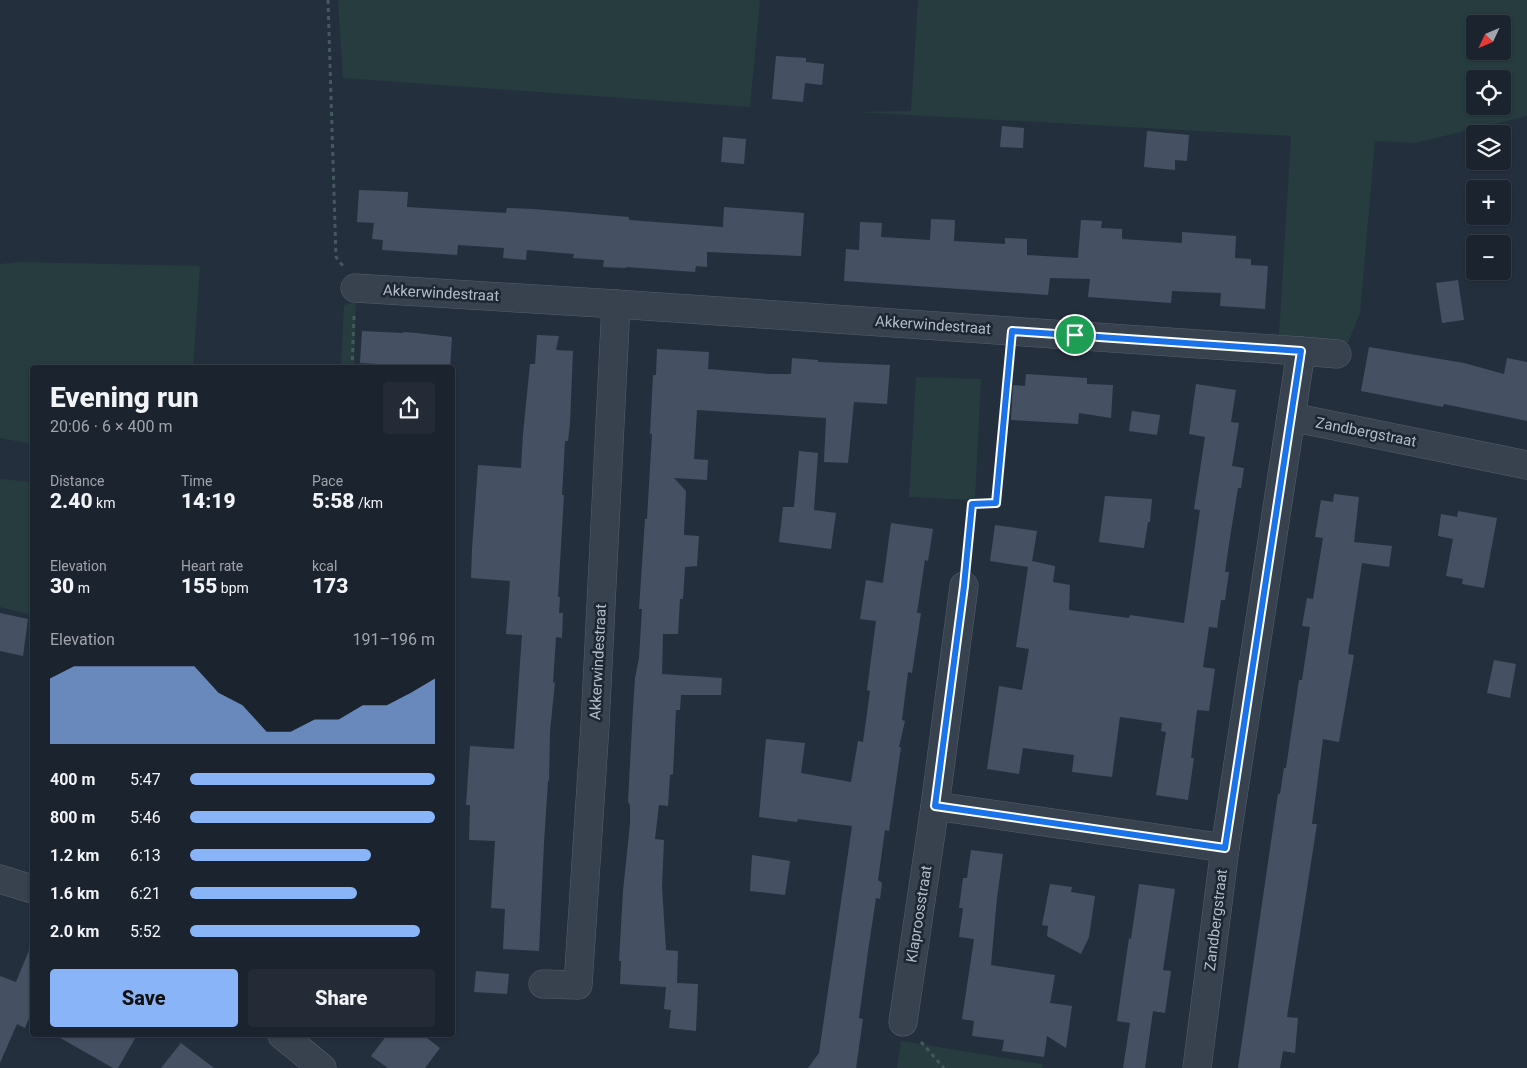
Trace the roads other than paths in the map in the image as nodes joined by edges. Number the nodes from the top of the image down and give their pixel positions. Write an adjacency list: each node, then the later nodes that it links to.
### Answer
1 (355, 288): 2 (street, Akkerwindestraat)
2 (616, 304): 3 (street, Akkerwindestraat); 12 (street, Akkerwindestraat)
3 (1301, 351): 4 (street); 5 (street)
4 (1338, 354)
5 (1291, 417): 6 (street, Zandbergstraat); 9 (street, Zandbergstraat)
6 (1527, 465)
7 (964, 586): 8 (street, Klaproosstraat)
8 (935, 806): 9 (street); 13 (street, Klaproosstraat)
9 (1225, 848): 16 (street, Zandbergstraat)
10 (0, 878): 11 (street)
11 (30, 888)
12 (543, 984)
13 (902, 1022)
14 (284, 1037): 15 (street)
15 (322, 1068)
16 (1197, 1068)

